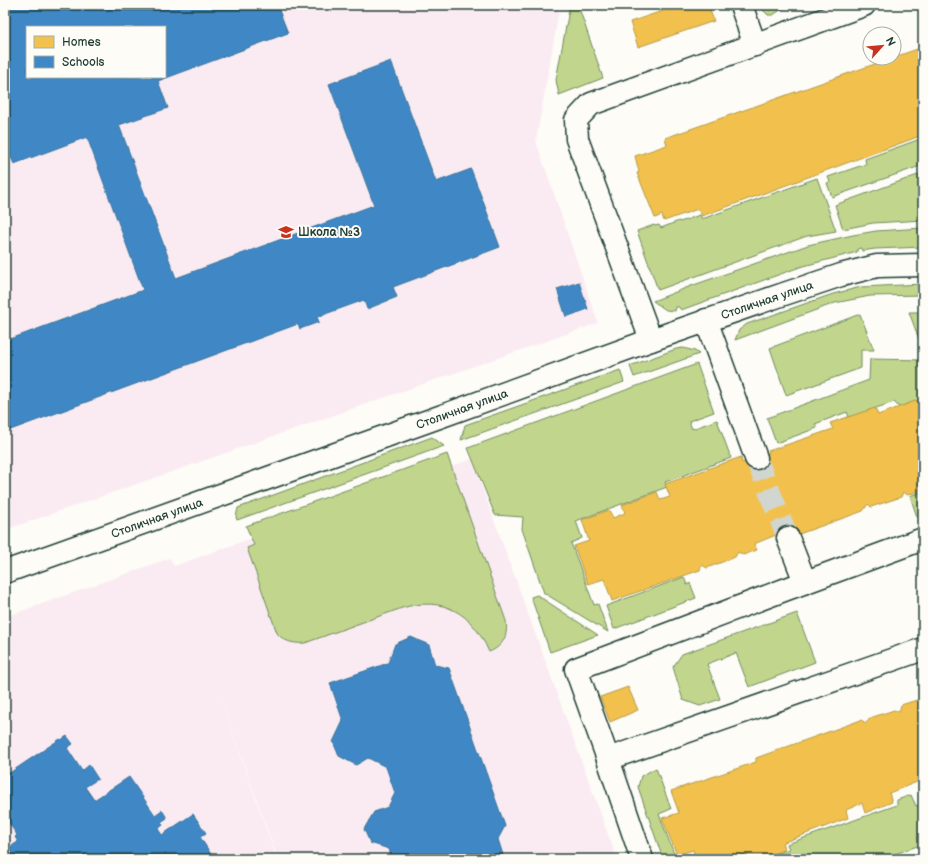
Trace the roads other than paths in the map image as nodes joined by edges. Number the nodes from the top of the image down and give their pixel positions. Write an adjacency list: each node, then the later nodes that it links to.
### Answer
1 (741, 5): 3 (street)
2 (864, 5): 3 (street)
3 (755, 45): 6 (street)
4 (923, 265): 5 (street, Столичная улица)
5 (706, 320): 6 (street, Столичная улица); 7 (street)
6 (651, 340): 10 (street, Столичная улица)
7 (756, 458)
8 (788, 538): 11 (street)
9 (923, 539): 11 (street)
10 (5, 572)
11 (804, 582): 13 (street)
12 (923, 649): 13 (street)
13 (608, 758): 14 (street)
14 (642, 859)

